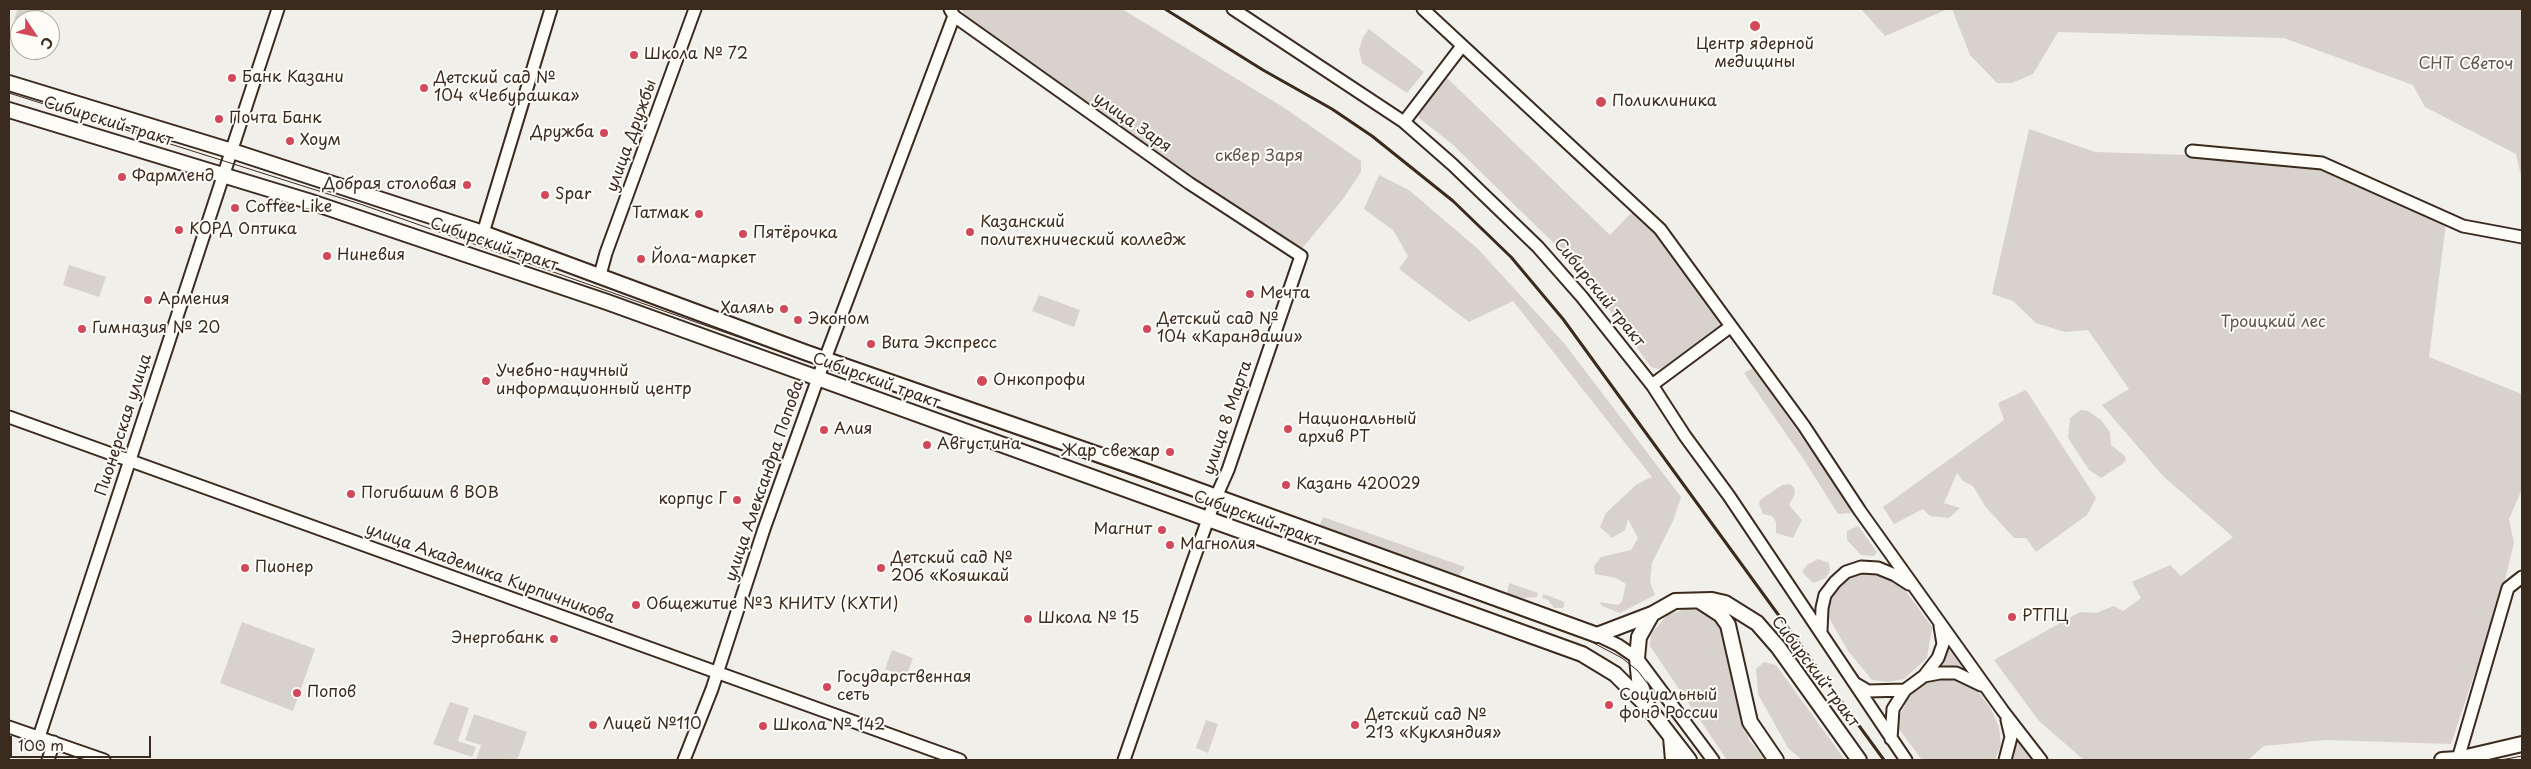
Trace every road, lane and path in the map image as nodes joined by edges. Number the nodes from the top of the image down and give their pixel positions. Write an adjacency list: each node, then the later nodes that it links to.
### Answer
1 (278, 9): 11 (street, Пионерская улица)
2 (551, 9): 14 (street)
3 (695, 9): 17 (street, улица Дружбы)
4 (1233, 9): 10 (street, Сибирский тракт)
5 (1423, 9): 7 (street)
6 (952, 12): 16 (street, улица Заря); 19 (street, улица Александра Попова)
7 (1462, 46): 10 (street); 18 (street)
8 (9, 83): 11 (main road, Сибирский тракт)
9 (9, 110): 13 (main road, Сибирский тракт)
10 (1404, 122): 21 (street, Сибирский тракт)
11 (232, 151): 13 (street, Пионерская улица); 14 (main road, Сибирский тракт)
12 (2192, 152): 15 (street)
13 (223, 176): 20 (main road, Сибирский тракт); 23 (street, Пионерская улица)
14 (483, 233): 17 (main road, Сибирский тракт)
15 (2522, 237)
16 (1301, 256): 24 (street, улица 8 Марта)
17 (600, 275): 19 (main road, Сибирский тракт)
18 (1730, 327): 21 (street); 27 (street)
19 (825, 359): 20 (street, улица Александра Попова); 24 (main road, Сибирский тракт)
20 (818, 378): 25 (main road, Сибирский тракт); 34 (street, улица Александра Попова)
21 (1652, 386): 31 (street, Сибирский тракт)
22 (9, 418): 23 (street, улица Академика Кирпичникова)
23 (129, 462): 34 (street, улица Академика Кирпичникова); 43 (street, Пионерская улица)
24 (1216, 497): 25 (street, улица 8 Марта); 32 (main road, Сибирский тракт)
25 (1208, 520): 39 (main road, Сибирский тракт); 52 (street, улица 8 Марта)
26 (2522, 577): 47 (street)
27 (1915, 588): 30 (street); 31 (street)
28 (1696, 599): 29 (main road, Сибирский тракт); 56 (main road); 57 (main road, Сибирский тракт)
29 (1652, 614): 32 (main road, Сибирский тракт); 33 (main road)
30 (1939, 622): 35 (street); 37 (street)
31 (1821, 631): 36 (street, Сибирский тракт)
32 (1597, 635): 33 (street, Сибирский тракт)
33 (1637, 658): 39 (main road); 55 (street, Сибирский тракт)
34 (718, 672): 50 (street, улица Александра Попова); 51 (street, улица Академика Кирпичникова)
35 (1924, 676): 37 (street); 38 (street)
36 (1852, 682): 38 (street, Сибирский тракт); 44 (street, Сибирский тракт)
37 (1985, 687): 40 (street)
38 (1905, 690): 44 (street)
39 (1648, 707): 42 (main road, Сибирский тракт)
40 (2002, 711): 59 (street); 60 (street)
41 (9, 727): 43 (street)
42 (1670, 736): 53 (main road); 54 (main road, Сибирский тракт)
43 (39, 737): 45 (street)
44 (1891, 739): 58 (street, Сибирский тракт)
45 (54, 742): 48 (street); 49 (street)
46 (2522, 744): 47 (main road)
47 (2458, 759): 61 (main road)
48 (48, 760)
49 (104, 760)
50 (684, 760)
51 (960, 760)
52 (1124, 760)
53 (1672, 760)
54 (1689, 760)
55 (1714, 760)
56 (1776, 760)
57 (1859, 760)
58 (1906, 760)
59 (2005, 760)
60 (2041, 760)
61 (2442, 760)

